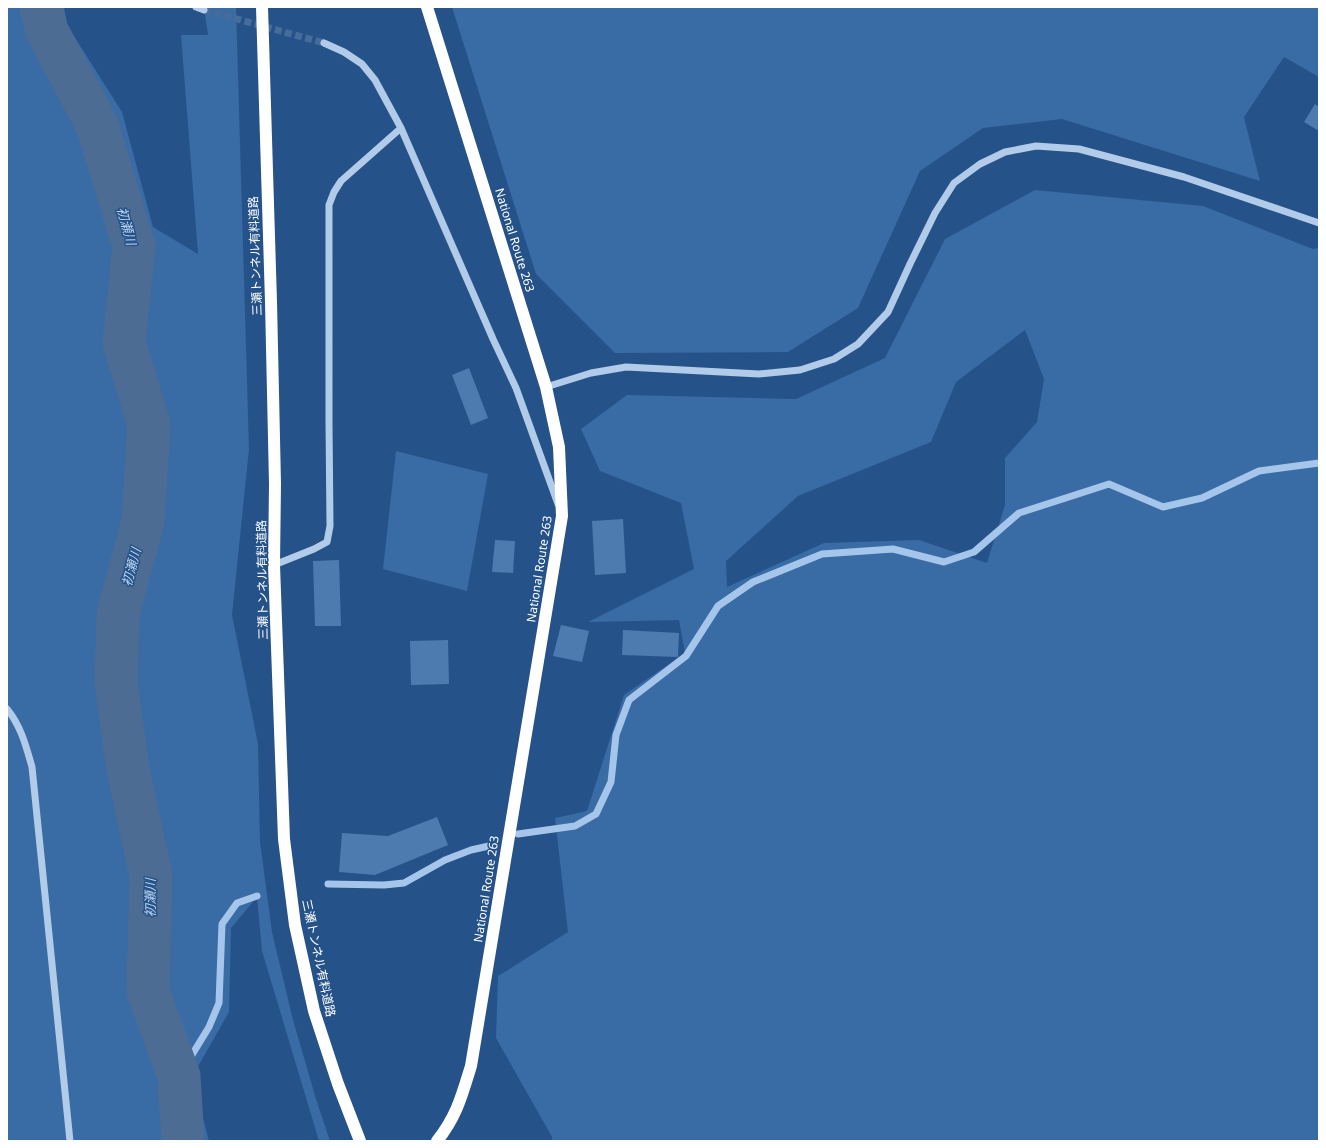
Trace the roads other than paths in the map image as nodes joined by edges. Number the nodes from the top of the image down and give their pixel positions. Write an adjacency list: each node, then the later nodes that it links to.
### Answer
1 (196, 7): 4 (street)
2 (262, 7): 10 (highway, 三瀬トンネル有料道路)
3 (427, 7): 8 (highway, National Route 263)
4 (204, 10)
5 (324, 43): 6 (street)
6 (401, 128): 9 (street); 10 (street)
7 (1319, 223): 8 (street)
8 (546, 387): 9 (highway, National Route 263)
9 (562, 516): 14 (highway, National Route 263)
10 (274, 565): 13 (highway, 三瀬トンネル有料道路)
11 (7, 709): 12 (street)
12 (70, 1141)
13 (360, 1141)
14 (436, 1141)

